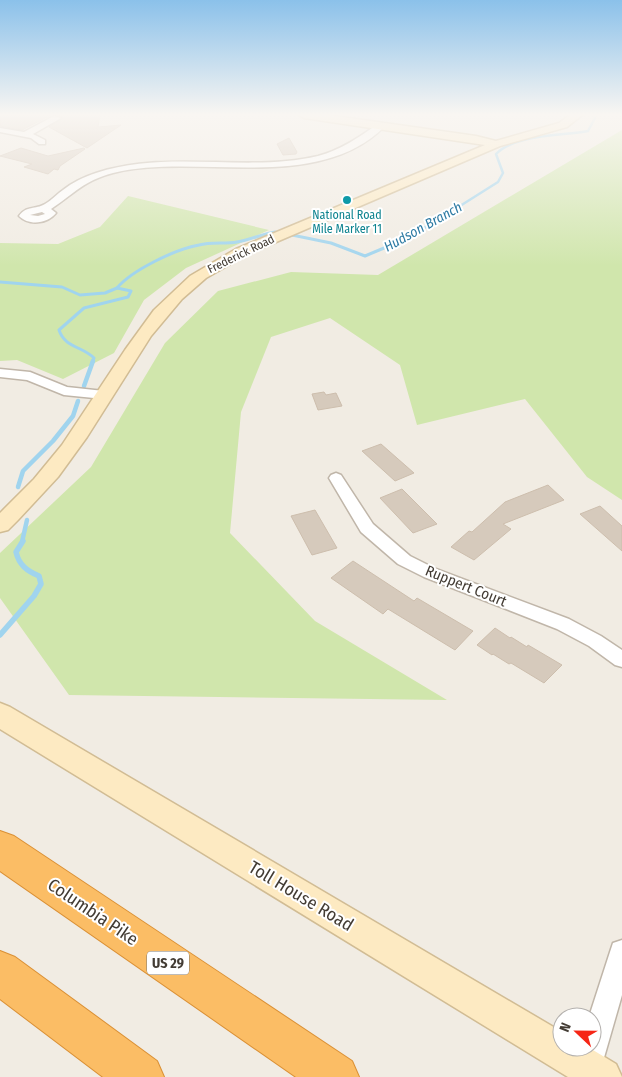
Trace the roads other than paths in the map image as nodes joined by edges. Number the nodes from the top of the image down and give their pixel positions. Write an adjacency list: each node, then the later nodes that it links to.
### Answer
1 (149, 165): 5 (street)
2 (172, 165): 3 (street)
3 (247, 165)
4 (446, 165): 7 (main road, Frederick Road)
5 (44, 209)
6 (0, 373): 7 (street)
7 (104, 395): 9 (main road, Frederick Road)
8 (336, 478): 10 (street, Ruppert Court)
9 (0, 525)
10 (622, 660)
11 (0, 715): 15 (main road, Toll House Road)
12 (0, 849): 17 (highway, Columbia Pike / US 29)
13 (622, 952): 15 (street)
14 (0, 972): 16 (highway)
15 (595, 1072)
16 (140, 1077)
17 (336, 1077)

